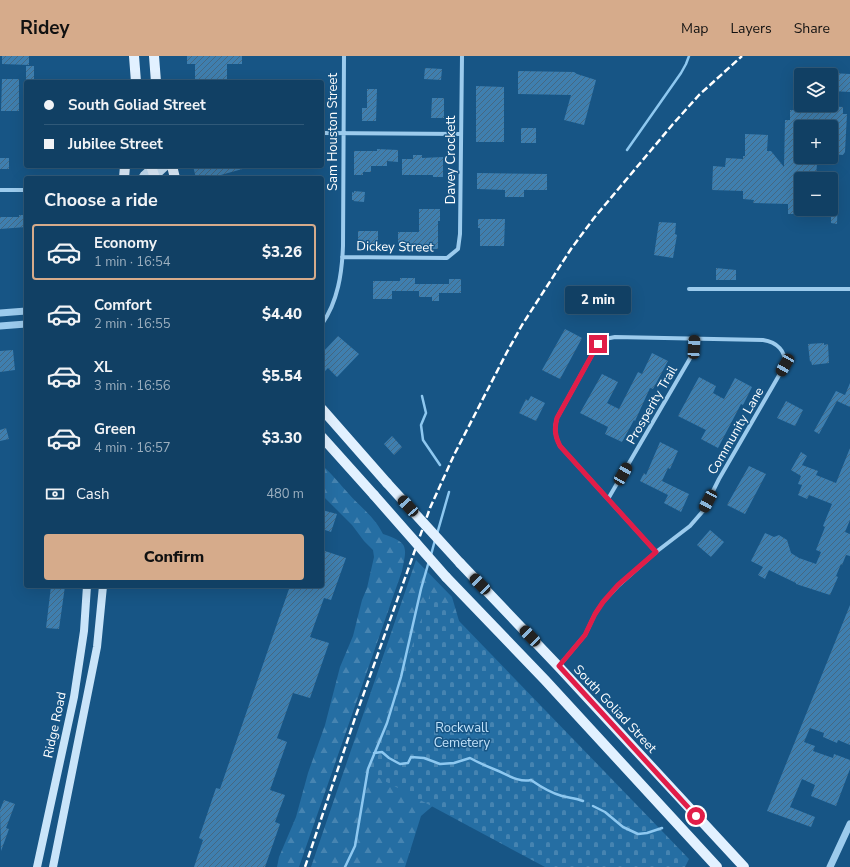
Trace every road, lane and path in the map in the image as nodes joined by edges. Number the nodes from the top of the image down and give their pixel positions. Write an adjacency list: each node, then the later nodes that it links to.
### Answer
1 (154, 56): 6 (main road)
2 (344, 56): 8 (street, Sam Houston Street)
3 (462, 56): 9 (street, Davey Crockett)
4 (134, 60): 5 (main road)
5 (134, 80)
6 (156, 80)
7 (324, 133): 8 (street)
8 (343, 133): 9 (street); 12 (street, Sam Houston Street)
9 (461, 134): 13 (street, Davey Crockett)
10 (0, 190): 11 (street)
11 (24, 190)
12 (342, 257): 13 (street, Dickey Street); 18 (street, Sam Houston Street)
13 (447, 258)
14 (689, 289): 15 (street)
15 (850, 289)
16 (24, 311): 17 (street)
17 (0, 313)
18 (324, 320)
19 (24, 324): 20 (street)
20 (0, 326)
21 (694, 339): 24 (street, Prosperity Trail); 24 (street); 25 (street, Community Lane)
22 (324, 411): 28 (main road, South Goliad Street, bridge)
23 (324, 439): 32 (main road, bridge)
24 (608, 499): 25 (street)
25 (656, 552): 28 (street, Community Lane)
26 (87, 588): 30 (main road, Ridge Road)
27 (102, 588): 31 (main road, Ridge Road)
28 (559, 666): 33 (main road, South Goliad Street)
29 (850, 824): 34 (street)
30 (37, 867)
31 (53, 867)
32 (717, 867)
33 (744, 867)
34 (830, 867)

